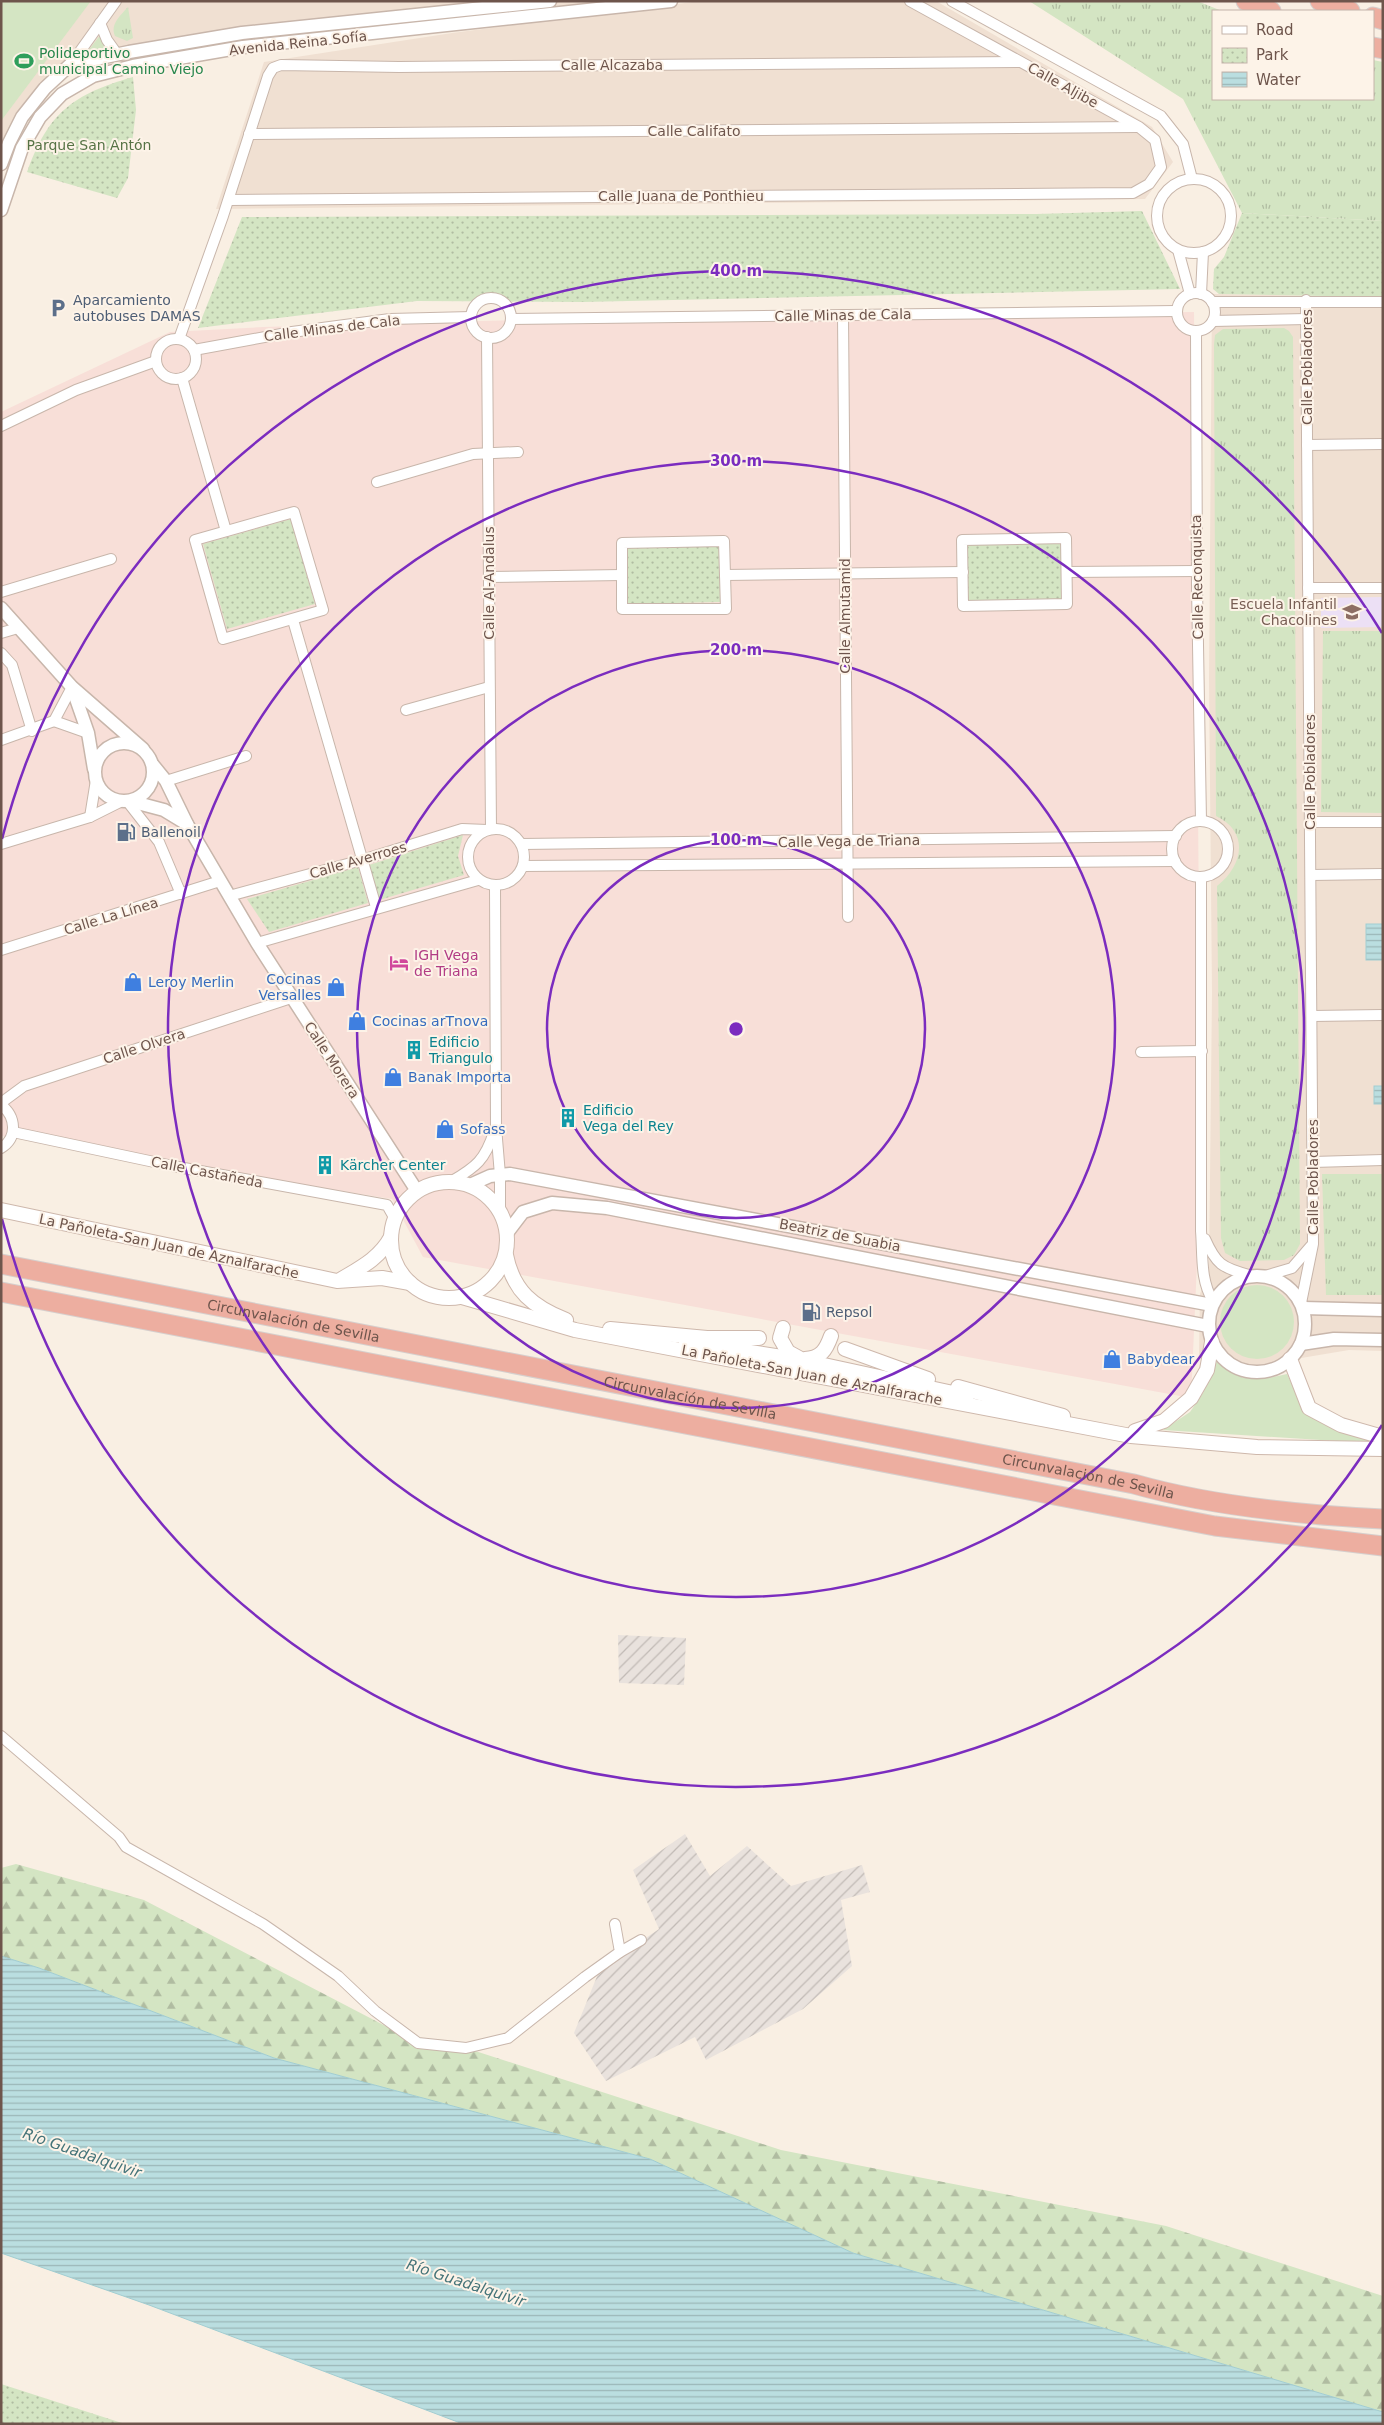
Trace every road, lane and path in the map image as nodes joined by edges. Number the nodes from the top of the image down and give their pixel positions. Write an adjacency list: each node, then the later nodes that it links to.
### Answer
1 (116, 1): 10 (street)
2 (550, 1): 11 (street, Avenida Reina Sofía)
3 (671, 1): 14 (street, Avenida Reina Sofía)
4 (910, 1): 12 (street, Calle Aljibe)
5 (952, 1): 19 (street)
6 (1246, 1): 8 (highway)
7 (1320, 1): 9 (highway)
8 (1268, 10)
9 (1347, 10)
10 (100, 23): 11 (street); 13 (street)
11 (117, 54): 13 (street, Avenida Reina Sofía)
12 (1021, 62): 16 (street, Calle Aljibe); 17 (street, Calle Alcazaba)
13 (71, 64): 14 (street); 15 (street); 18 (street)
14 (122, 69): 15 (street, Avenida Reina Sofía)
15 (62, 94): 22 (street, Avenida Reina Sofía)
16 (1139, 127): 17 (street, Calle Califato); 20 (street, Calle Aljibe)
17 (250, 134): 21 (street, Calle Alcazaba)
18 (1, 164)
19 (1192, 180): 23 (street); 24 (street)
20 (1133, 193): 21 (street, Calle Juana de Ponthieu)
21 (229, 200): 38 (street, Calle Alcazaba)
22 (1, 210)
23 (1178, 250): 24 (street); 25 (street)
24 (1203, 252): 26 (street)
25 (1190, 294): 26 (street); 30 (street)
26 (1202, 294): 28 (street)
27 (1306, 300): 28 (street); 29 (street); 33 (street, Calle Pobladores)
28 (1212, 302): 35 (street)
29 (1383, 302)
30 (1176, 311): 31 (street, Calle Minas de Cala); 36 (street)
31 (843, 315): 34 (street, Calle Minas de Cala); 53 (street, Calle Almutamid)
32 (471, 317): 34 (street); 37 (street); 39 (street, Calle Minas de Cala)
33 (1307, 318): 35 (street); 44 (street, Calle Pobladores)
34 (510, 319): 37 (street)
35 (1213, 321): 36 (street)
36 (1196, 332): 50 (street, Calle Reconquista)
37 (487, 337): 46 (street, Calle Al-Andalus)
38 (179, 338): 39 (street); 40 (street)
39 (194, 350): 41 (street)
40 (156, 360): 41 (street); 42 (street)
41 (182, 378): 48 (street)
42 (1, 426)
43 (1383, 444): 44 (street)
44 (1308, 445): 57 (street, Calle Pobladores)
45 (518, 452): 46 (street)
46 (488, 453): 47 (street); 56 (street, Calle Al-Andalus)
47 (377, 482)
48 (226, 531): 61 (street); 61 (street)
49 (110, 559): 59 (street)
50 (1197, 571): 52 (street); 79 (street, Calle Reconquista)
51 (962, 572): 52 (street); 52 (street); 53 (street)
52 (1067, 572)
53 (844, 574): 54 (street); 85 (street, Calle Almutamid)
54 (725, 575): 55 (street); 55 (street)
55 (622, 576): 56 (street)
56 (489, 577): 66 (street, Calle Al-Andalus)
57 (1308, 588): 58 (street); 80 (street, Calle Pobladores)
58 (1383, 588)
59 (1, 592)
60 (1, 608): 62 (street)
61 (293, 620): 88 (street)
62 (18, 628): 63 (street); 65 (street)
63 (1, 633)
64 (1, 653): 69 (street)
65 (72, 687): 68 (street); 70 (street); 72 (street)
66 (490, 687): 67 (street); 83 (street, Calle Al-Andalus)
67 (406, 710)
68 (54, 721): 69 (street); 70 (street)
69 (32, 731): 71 (street)
70 (88, 733): 75 (street)
71 (1, 740)
72 (143, 749): 74 (street); 75 (street)
73 (246, 756): 76 (street)
74 (153, 765): 76 (street, Calle Morera); 77 (street)
75 (95, 778): 77 (street); 78 (street)
76 (166, 781): 82 (street, Calle Morera)
77 (126, 801): 78 (street); 82 (street); 98 (street)
78 (90, 816): 86 (street)
79 (1201, 821): 84 (street); 94 (street)
80 (1310, 822): 81 (street); 93 (street, Calle Pobladores)
81 (1383, 822)
82 (188, 824): 96 (street, Calle Morera)
83 (489, 829): 87 (street); 88 (street, Calle Averroes); 95 (street)
84 (1176, 836): 85 (street, Calle Vega de Triana); 89 (street)
85 (847, 841): 87 (street, Calle Vega de Triana); 90 (street, Calle Almutamid)
86 (1, 844)
87 (522, 844): 91 (street)
88 (362, 860): 99 (street, Calle Averroes); 100 (street)
89 (1175, 861): 90 (street, Calle Vega de Triana); 94 (street)
90 (847, 863): 91 (street, Calle Vega de Triana); 101 (street, Calle Almutamid)
91 (523, 866): 97 (street)
92 (1383, 874): 93 (street)
93 (1311, 876): 106 (street, Calle Pobladores)
94 (1201, 877): 107 (street)
95 (478, 880): 97 (street); 100 (street)
96 (220, 881): 98 (street, Calle La Línea); 99 (street, Calle Morera)
97 (494, 886): 110 (street)
98 (181, 894): 103 (street, Calle La Línea)
99 (229, 896): 102 (street, Calle Morera)
100 (376, 907): 102 (street)
101 (848, 917)
102 (257, 943): 104 (street, Calle Morera)
103 (1, 950)
104 (291, 998): 109 (street, Calle Olvera); 118 (street, Calle Morera)
105 (1383, 1015): 106 (street)
106 (1312, 1016): 114 (street, Calle Pobladores)
107 (1202, 1050): 108 (street); 122 (street)
108 (1141, 1052)
109 (1, 1104): 111 (street)
110 (496, 1127): 115 (street); 116 (street)
111 (13, 1132): 112 (street); 121 (street, Calle Castañeda)
112 (1, 1148)
113 (1383, 1160): 114 (street)
114 (1313, 1162): 125 (street, Calle Pobladores)
115 (500, 1175): 117 (street, Beatriz de Suabia); 120 (street); 134 (street, Beatriz de Suabia)
116 (452, 1182): 117 (main road); 118 (main road)
117 (470, 1185): 120 (main road)
118 (417, 1191): 121 (main road)
119 (1, 1210): 130 (main road, La Pañoleta-San Juan de Aznalfarache)
120 (500, 1210): 123 (main road)
121 (395, 1219): 124 (main road)
122 (1202, 1231): 128 (street); 134 (street)
123 (507, 1233): 126 (main road); 137 (street, Beatriz de Suabia)
124 (391, 1237): 130 (main road); 131 (main road)
125 (1313, 1244): 129 (street, Calle Pobladores); 135 (street, Calle Pobladores)
126 (506, 1254): 133 (main road); 139 (main road, La Pañoleta-San Juan de Aznalfarache)
127 (1, 1264): 155 (highway, Circunvalación de Sevilla)
128 (1248, 1275): 129 (street); 134 (street)
129 (1265, 1276): 135 (street)
130 (337, 1282): 131 (main road, La Pañoleta-San Juan de Aznalfarache)
131 (410, 1283): 133 (main road)
132 (1, 1292): 158 (highway, Circunvalación de Sevilla)
133 (462, 1297): 146 (main road, La Pañoleta-San Juan de Aznalfarache)
134 (1213, 1303): 137 (street)
135 (1302, 1306): 136 (street); 144 (street)
136 (1383, 1310)
137 (1208, 1326): 143 (street)
138 (783, 1328): 148 (main road)
139 (606, 1329): 141 (main road); 148 (main road, La Pañoleta-San Juan de Aznalfarache)
140 (831, 1336): 148 (main road)
141 (759, 1338)
142 (1383, 1340): 144 (street)
143 (1212, 1342): 147 (street); 151 (main road)
144 (1301, 1344): 147 (street)
145 (845, 1349): 150 (main road)
146 (725, 1358): 148 (main road); 149 (main road, La Pañoleta-San Juan de Aznalfarache)
147 (1290, 1359): 152 (main road)
148 (801, 1360): 149 (main road); 150 (main road, La Pañoleta-San Juan de Aznalfarache)
149 (917, 1396): 153 (main road, La Pañoleta-San Juan de Aznalfarache)
150 (1090, 1423): 151 (main road, La Pañoleta-San Juan de Aznalfarache)
151 (1135, 1431): 153 (main road, La Pañoleta-San Juan de Aznalfarache)
152 (1383, 1437)
153 (1165, 1440): 154 (main road, La Pañoleta-San Juan de Aznalfarache)
154 (1383, 1450)
155 (1134, 1484): 156 (highway); 157 (highway, Circunvalación de Sevilla)
156 (1383, 1508)
157 (1383, 1519)
158 (1215, 1526): 159 (highway, Circunvalación de Sevilla); 160 (highway)
159 (1383, 1546)
160 (1383, 1559)
161 (1, 1736): 164 (street)
162 (615, 1924): 164 (street)
163 (641, 1940): 164 (street)
164 (620, 1952)

